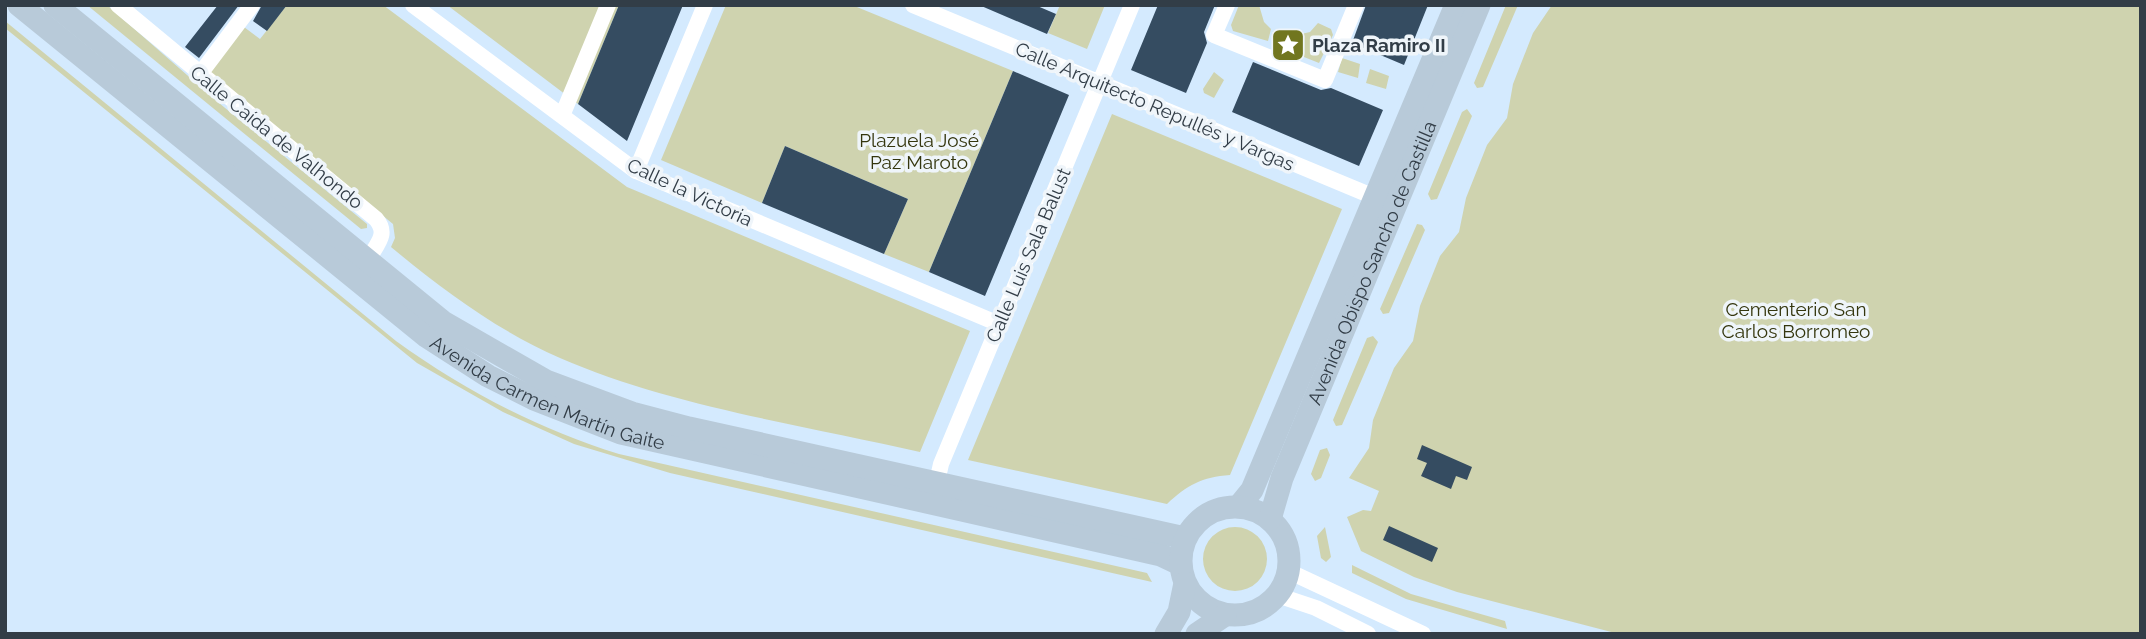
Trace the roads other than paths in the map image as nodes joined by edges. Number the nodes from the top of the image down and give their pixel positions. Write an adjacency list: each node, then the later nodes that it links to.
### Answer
1 (19, 5): 20 (main road, Avenida Carmen Martín Gaite)
2 (55, 5): 19 (main road, Avenida Carmen Martín Gaite)
3 (118, 5): 14 (street, Calle Caída de Valhondo)
4 (252, 5): 14 (street)
5 (413, 5): 16 (street, Calle la Victoria)
6 (608, 5): 16 (street)
7 (705, 5): 17 (street)
8 (913, 5): 15 (street, Calle Arquitecto Repullés y Vargas)
9 (1132, 5): 15 (street, Calle Luis Sala Balust)
10 (1227, 5): 11 (street)
11 (1356, 5)
12 (1456, 5): 18 (main road, Avenida Obispo Sancho de Castilla)
13 (1479, 5): 18 (main road, Avenida Obispo Sancho de Castilla)
14 (200, 74): 19 (street, Calle Caída de Valhondo)
15 (1100, 83): 18 (street, Calle Arquitecto Repullés y Vargas); 21 (street, Calle Luis Sala Balust)
16 (562, 116): 17 (street, Calle la Victoria)
17 (636, 171): 21 (street, Calle la Victoria)
18 (1385, 202): 24 (main road, Avenida Obispo Sancho de Castilla); 25 (main road, Avenida Obispo Sancho de Castilla)
19 (367, 260): 20 (street, Calle Caída de Valhondo); 22 (main road, Avenida Carmen Martín Gaite)
20 (366, 288): 23 (main road, Avenida Carmen Martín Gaite)
21 (999, 324): 22 (street, Calle Luis Sala Balust)
22 (935, 481): 23 (street); 26 (main road, Avenida Carmen Martín Gaite)
23 (942, 506): 28 (main road, Avenida Carmen Martín Gaite)
24 (1239, 506): 25 (main road); 26 (main road)
25 (1270, 519): 27 (main road)
26 (1185, 537): 28 (main road)
27 (1289, 571): 29 (main road); 34 (street)
28 (1183, 574): 30 (main road); 31 (main road)
29 (1277, 595): 30 (main road); 33 (street)
30 (1225, 615): 32 (main road)
31 (1166, 634)
32 (1197, 634)
33 (1368, 634)
34 (1423, 634)

